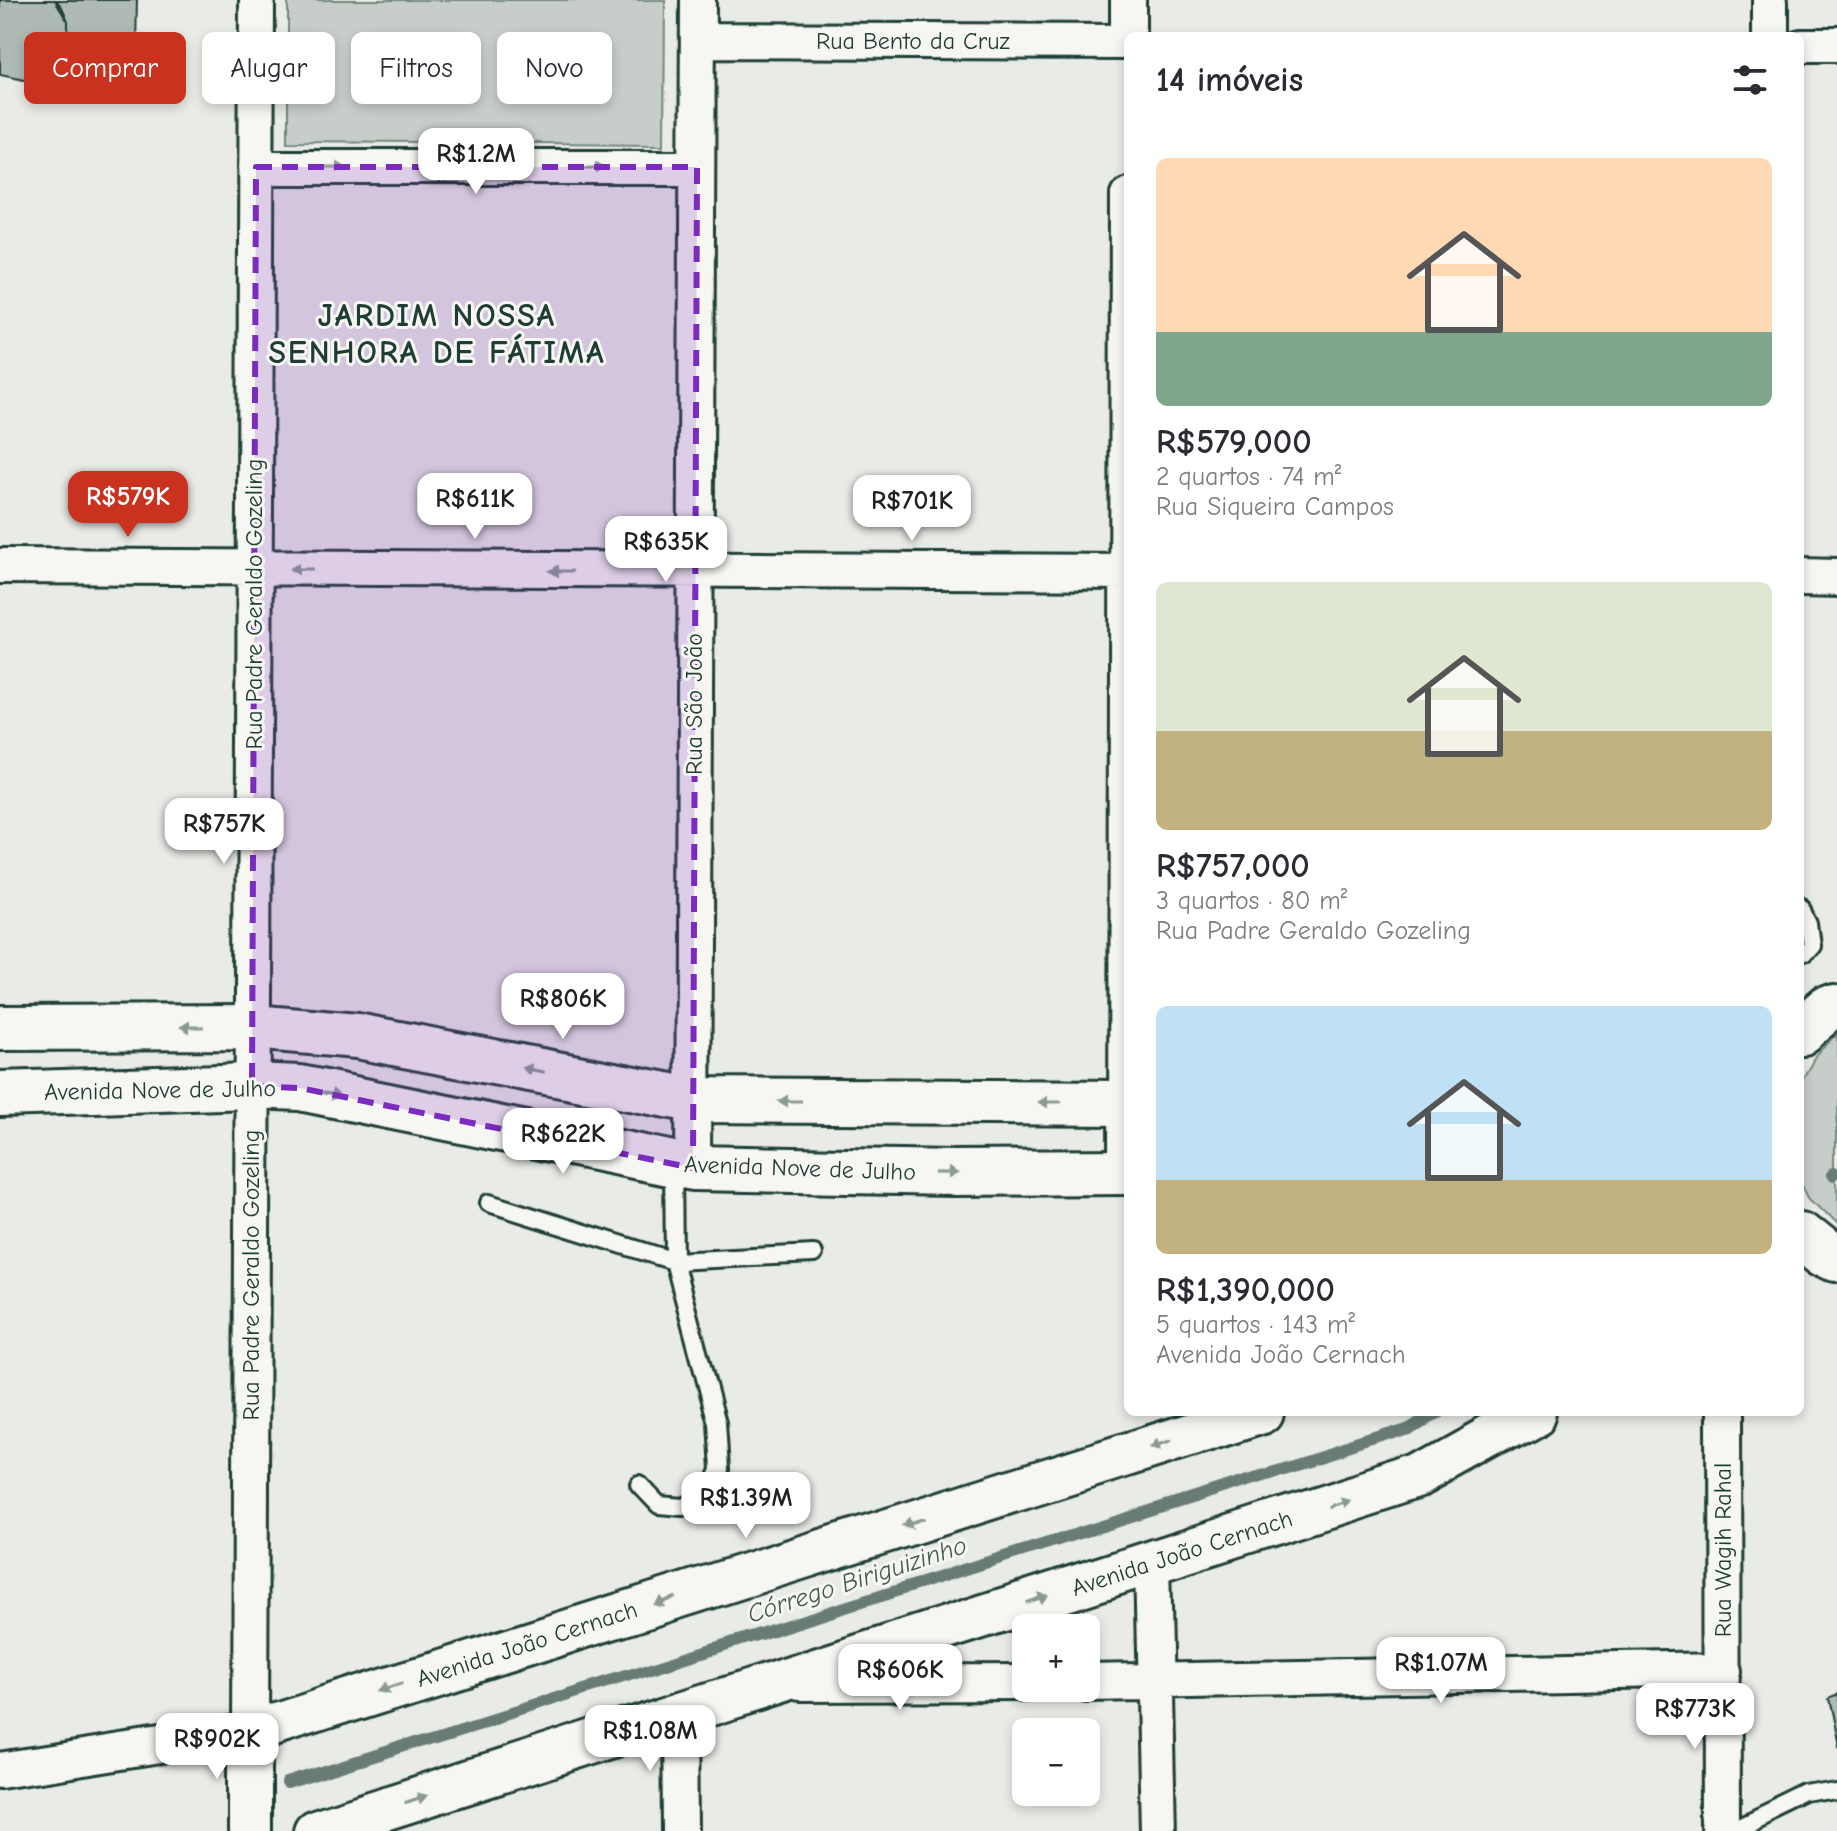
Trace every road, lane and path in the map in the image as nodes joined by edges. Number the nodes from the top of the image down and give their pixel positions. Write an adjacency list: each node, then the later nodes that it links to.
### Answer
1 (257, 0): 11 (street, Rua Padre Geraldo Gozeling)
2 (698, 0): 7 (street, Rua São João)
3 (1128, 0): 5 (street)
4 (1770, 0): 6 (street)
5 (1128, 32)
6 (1770, 32)
7 (698, 40): 8 (street, Rua Bento da Cruz); 12 (street, Rua São João)
8 (1124, 42)
9 (1804, 46): 10 (street)
10 (1837, 46)
11 (256, 167): 12 (street, one-way to 12); 14 (street, Rua Padre Geraldo Gozeling)
12 (697, 167): 15 (street, Rua São João)
13 (0, 566): 14 (street)
14 (255, 569): 15 (street, one-way to 14); 22 (street, Rua Padre Geraldo Gozeling)
15 (695, 571): 16 (street); 27 (street, Rua São João)
16 (1124, 572)
17 (1804, 575): 18 (street)
18 (1837, 576)
19 (1804, 917): 20 (lane)
20 (1804, 950)
21 (1837, 1005): 24 (main road)
22 (253, 1027): 23 (main road, one-way to 23); 25 (street, Rua Padre Geraldo Gozeling); 27 (main road, one-way to 22)
23 (0, 1028)
24 (1804, 1028)
25 (252, 1086): 26 (main road, Avenida Nove de Julho); 29 (main road, Avenida Nove de Julho, one-way to 29); 45 (street, Rua Padre Geraldo Gozeling)
26 (0, 1094)
27 (693, 1100): 28 (main road, one-way to 27); 29 (street, Rua São João)
28 (1124, 1103)
29 (683, 1165): 30 (main road, Avenida Nove de Julho, one-way to 30); 33 (lane)
30 (1124, 1172)
31 (489, 1203): 33 (lane)
32 (814, 1254): 33 (lane)
33 (674, 1261): 37 (lane)
34 (1249, 1416): 45 (street, Avenida João Cernach, one-way to 45)
35 (1528, 1416): 38 (street, Avenida João Cernach, one-way to 35)
36 (1722, 1416): 39 (street, Rua Wagih Rahal)
37 (639, 1484)
38 (1152, 1562): 41 (street); 43 (street, Avenida João Cernach, one-way to 38)
39 (1724, 1670): 41 (street); 52 (street, Rua Wagih Rahal)
40 (1100, 1682): 41 (street)
41 (1156, 1682): 51 (street)
42 (1012, 1683): 43 (street)
43 (774, 1684): 44 (street, Avenida João Cernach)
44 (679, 1714): 49 (street, Avenida João Cernach, one-way to 44); 50 (street)
45 (250, 1732): 46 (street); 48 (street, Rua Padre Geraldo Gozeling)
46 (0, 1771)
47 (1837, 1790): 53 (lane)
48 (250, 1831)
49 (315, 1831)
50 (680, 1831)
51 (1158, 1831)
52 (1723, 1831)
53 (1735, 1831)

